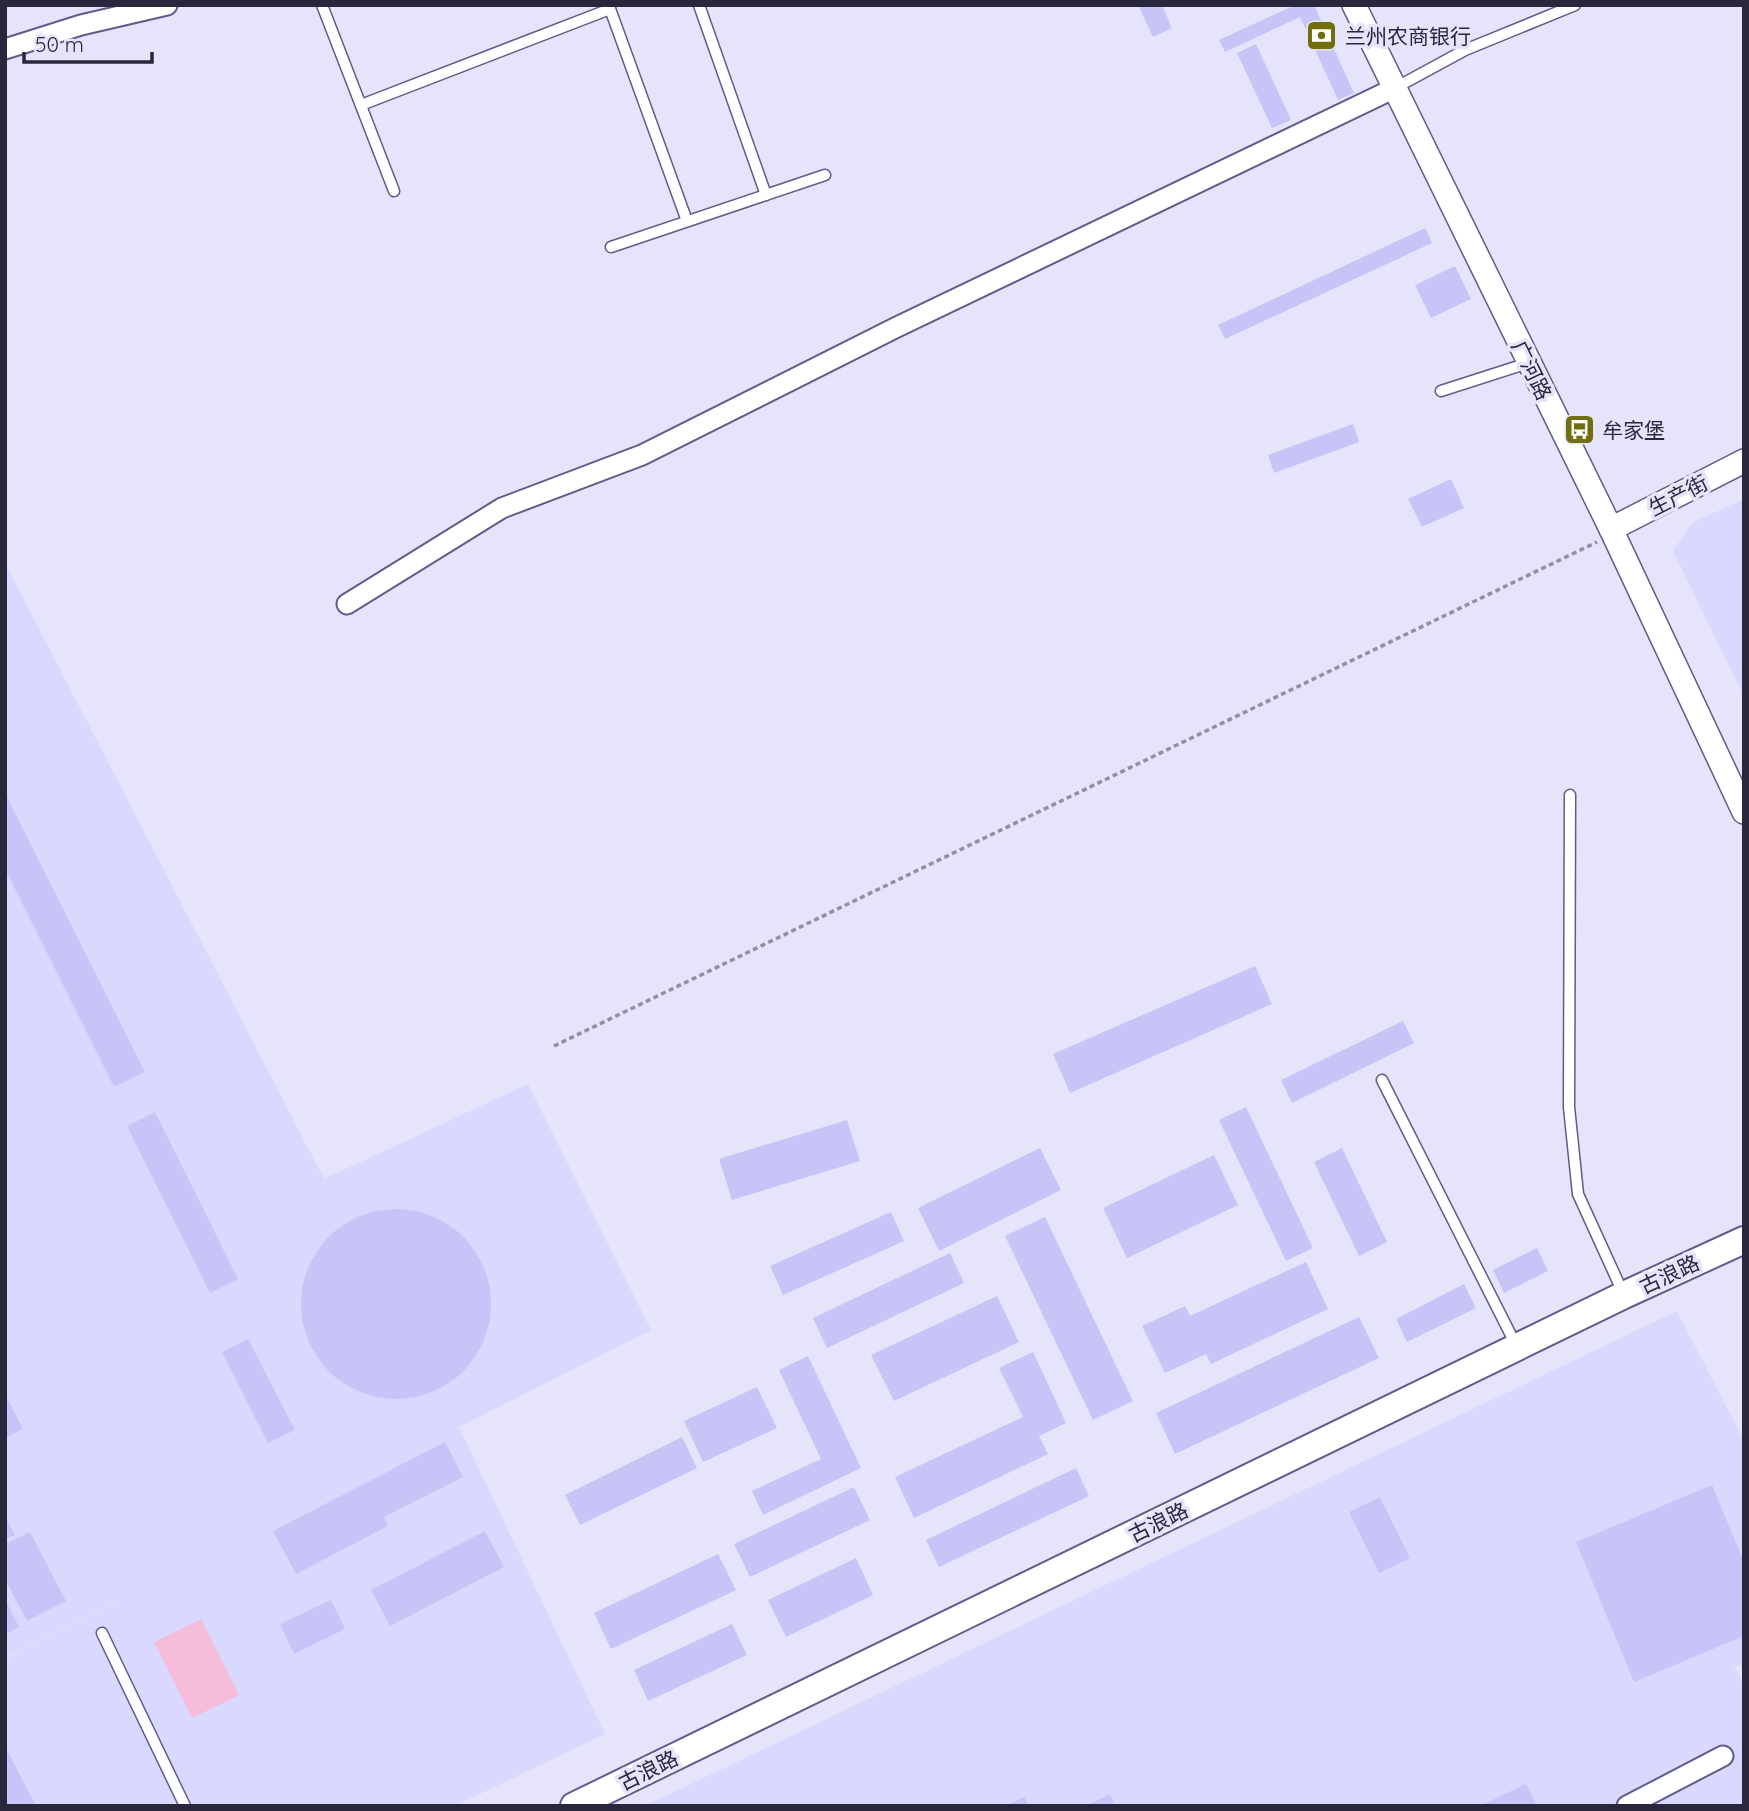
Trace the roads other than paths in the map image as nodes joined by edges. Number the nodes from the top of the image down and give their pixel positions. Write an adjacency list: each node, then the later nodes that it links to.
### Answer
1 (167, 5): 7 (street)
2 (322, 5): 9 (lane)
3 (699, 5): 12 (lane)
4 (1354, 5): 8 (street, 广河路)
5 (1575, 5): 8 (lane)
6 (609, 7): 9 (lane); 13 (lane)
7 (5, 49)
8 (1395, 88): 15 (street, 广河路); 19 (street)
9 (361, 105): 11 (lane)
10 (825, 175): 12 (lane)
11 (394, 191)
12 (766, 195): 13 (lane)
13 (687, 221): 14 (lane)
14 (611, 247)
15 (1528, 362): 16 (lane); 18 (street, 广河路)
16 (1441, 391)
17 (1744, 461): 18 (street, 生产街)
18 (1611, 529): 21 (street, 广河路)
19 (347, 604)
20 (1570, 795): 24 (lane)
21 (1744, 812)
22 (1382, 1080): 25 (lane)
23 (1744, 1240): 24 (main road, 古浪路)
24 (1625, 1294): 25 (main road, 古浪路)
25 (1517, 1347): 29 (main road, 古浪路)
26 (102, 1633): 28 (lane)
27 (1723, 1756): 30 (street)
28 (185, 1806)
29 (574, 1806)
30 (1627, 1806)

